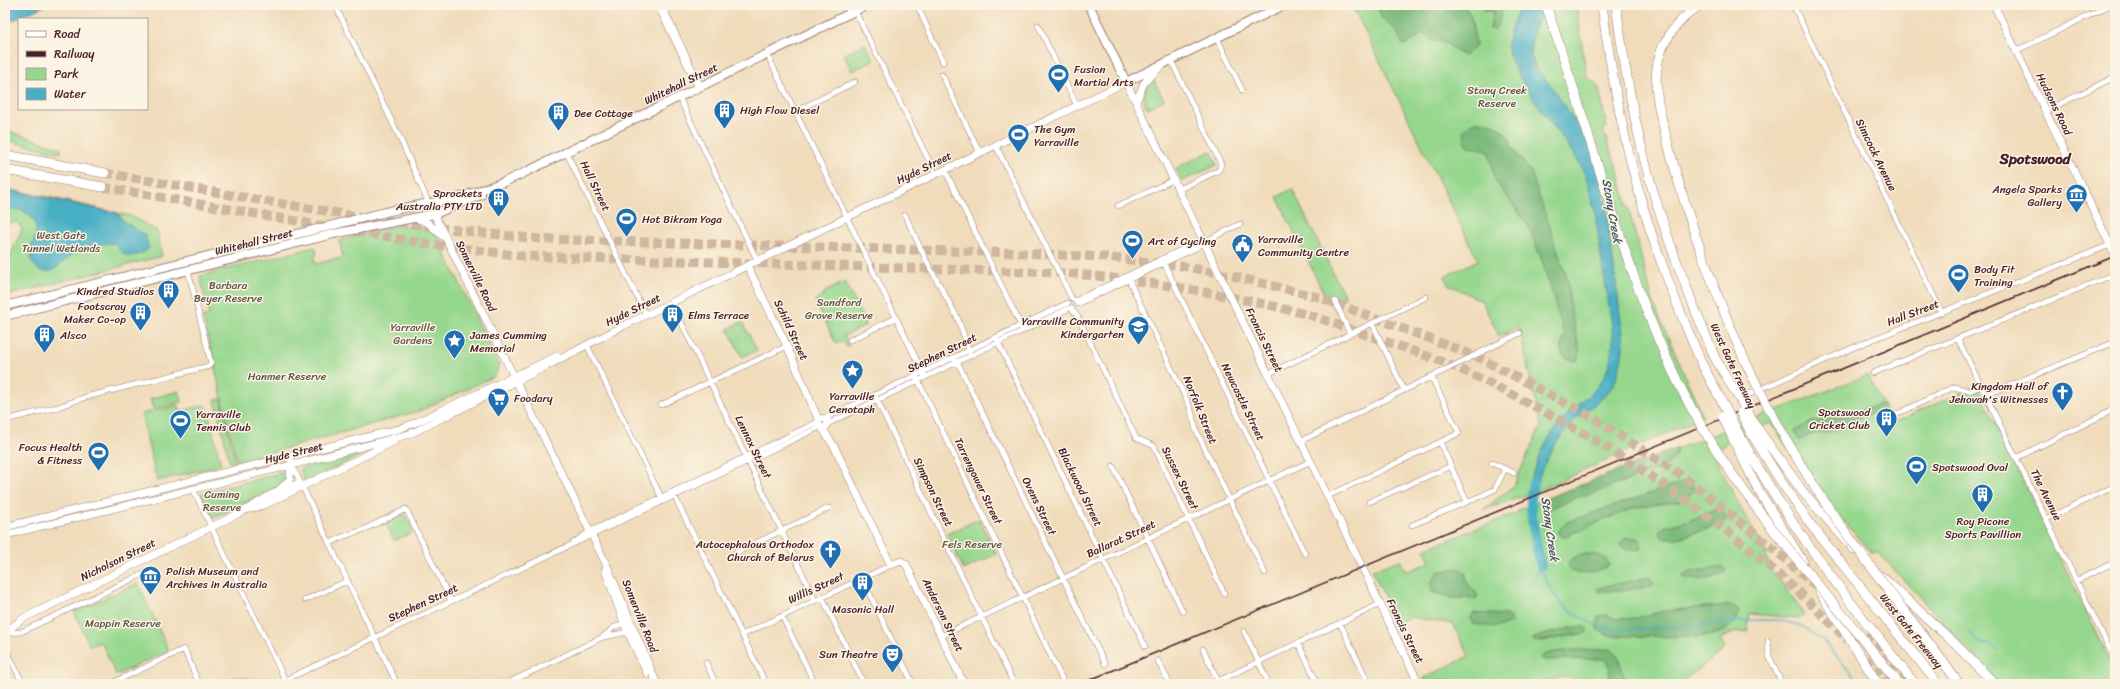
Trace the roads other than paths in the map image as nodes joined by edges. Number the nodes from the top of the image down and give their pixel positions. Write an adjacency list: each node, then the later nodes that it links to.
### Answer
1 (335, 5): 46 (street, Somerville Road)
2 (657, 5): 27 (street)
3 (662, 5): 27 (street)
4 (846, 5): 16 (street)
5 (867, 5): 16 (main road, Whitehall Street)
6 (917, 5): 21 (street)
7 (1089, 5): 26 (main road, Francis Street)
8 (1284, 5): 18 (main road, Hyde Street)
9 (1602, 5): 104 (highway, bridge)
10 (1616, 5): 102 (highway, West Gate Freeway, bridge)
11 (1700, 5): 216 (highway, bridge)
12 (1793, 5): 69 (street, Simcock Avenue)
13 (1994, 5): 19 (street, Hudsons Road)
14 (2110, 5): 19 (street)
15 (1547, 6): 213 (highway, bridge)
16 (853, 12): 20 (main road, Whitehall Street); 41 (street)
17 (1038, 25): 31 (street)
18 (1216, 38): 22 (main road, Hyde Street); 28 (street)
19 (2016, 51): 32 (street, Hudsons Road)
20 (767, 54): 27 (main road, Whitehall Street); 33 (street)
21 (944, 62)
22 (1167, 62): 26 (main road, Hyde Street); 30 (street); 45 (street)
23 (942, 75): 36 (street)
24 (2115, 77): 32 (street)
25 (855, 82): 33 (street)
26 (1126, 82): 30 (street, Francis Street); 31 (street, Hyde Street)
27 (699, 87): 29 (main road, Whitehall Street)
28 (1242, 90)
29 (679, 97): 35 (main road, Whitehall Street); 58 (street)
30 (1136, 102): 42 (street, Francis Street)
31 (1077, 106): 34 (street, Hyde Street)
32 (2045, 111): 54 (street, Hudsons Road)
33 (796, 112): 51 (street)
34 (996, 146): 36 (street, Hyde Street); 67 (street)
35 (566, 152): 43 (main road, Whitehall Street); 70 (street, Hall Street)
36 (980, 153): 39 (street, Hyde Street)
37 (5, 155): 40 (highway)
38 (5, 170): 44 (highway)
39 (946, 170): 41 (street, Hyde Street); 74 (street)
40 (105, 173)
41 (936, 174): 51 (street, Hyde Street)
42 (1173, 180): 45 (street, Francis Street); 47 (street)
43 (504, 182): 46 (main road, Whitehall Street); 48 (main road, Whitehall Street)
44 (103, 187)
45 (1178, 190): 53 (street, Francis Street)
46 (429, 204): 48 (main road, Somerville Road); 59 (main road, Whitehall Street)
47 (1118, 206)
48 (434, 214): 50 (main road, Whitehall Street); 55 (street, Somerville Road)
49 (905, 215): 83 (street)
50 (416, 218): 55 (street); 59 (main road, Whitehall Street)
51 (847, 218): 58 (street, Hyde Street); 72 (street)
52 (1240, 224): 53 (street, Stephen Street)
53 (1204, 242): 57 (street, Stephen Street); 86 (street, Francis Street)
54 (2112, 244): 56 (street, Hudsons Road); 69 (street, Hall Street)
55 (450, 245): 90 (street, Somerville Road)
56 (2115, 255)
57 (1163, 261): 62 (street, Stephen Street); 117 (street, Newcastle Street)
58 (758, 262): 60 (street, Hyde Street)
59 (187, 266): 63 (main road, Whitehall Street); 100 (street)
60 (748, 267): 66 (street, Hyde Street); 82 (street, Schild Street)
61 (2115, 274): 77 (street)
62 (1128, 278): 67 (street, Stephen Street); 125 (street, Norfolk Street)
63 (78, 292): 68 (main road, Whitehall Street); 71 (main road, Whitehall Street)
64 (1426, 297): 73 (street)
65 (1335, 302): 76 (street)
66 (672, 303): 70 (street, Hyde Street); 91 (street, Lennox Street)
67 (1072, 304): 74 (street, Stephen Street); 131 (street, Sussex Street)
68 (5, 306)
69 (1942, 313): 95 (street, Hall Street)
70 (646, 315): 81 (street, Hyde Street)
71 (5, 316)
72 (896, 318): 78 (street); 87 (street)
73 (1372, 323): 76 (street); 93 (street)
74 (1022, 328): 79 (street, Stephen Street)
75 (1520, 333): 88 (street)
76 (1350, 334): 86 (street)
77 (1958, 339): 85 (street); 92 (street, The Avenue)
78 (850, 340)
79 (997, 340): 83 (street, Stephen Street); 144 (street, Blackwood Street)
80 (2115, 342): 94 (street)
81 (586, 345): 90 (street, Hyde Street); 126 (street)
82 (787, 346): 91 (street); 101 (street, Schild Street)
83 (971, 353): 84 (street, Stephen Street)
84 (956, 359): 87 (street, Stephen Street); 151 (street, Ovens Street)
85 (1873, 373)
86 (1268, 374): 105 (street, Francis Street)
87 (924, 375): 89 (street, Stephen Street)
88 (1431, 376): 93 (street); 106 (street)
89 (917, 378): 96 (street, Stephen Street); 156 (street, Tarrengower Street)
90 (514, 379): 103 (street, Hyde Street); 107 (street, Hyde Street); 137 (street, Somerville Road)
91 (711, 382): 97 (street); 109 (street, Lennox Street)
92 (1981, 386): 94 (street, The Avenue); 99 (street)
93 (1404, 390): 105 (street)
94 (1986, 395): 108 (street, The Avenue)
95 (1743, 397)
96 (876, 398): 101 (street, Stephen Street); 163 (street, Simpson Street)
97 (661, 405)
98 (2115, 409): 108 (street)
99 (1896, 415)
100 (5, 420)
101 (823, 423): 109 (street, Stephen Street); 147 (street, Schild Street)
102 (1754, 430): 188 (highway); 215 (highway, West Gate Freeway)
103 (410, 434): 112 (street, Hyde Street); 119 (street, Nicholson Street)
104 (1736, 437): 212 (highway); 214 (highway)
105 (1301, 441): 110 (street, Francis Street)
106 (1440, 442): 114 (street); 123 (street)
107 (290, 457): 112 (street); 118 (street, Hyde Street)
108 (2016, 458): 132 (street, The Avenue)
109 (748, 459): 122 (street, Stephen Street); 136 (street, Lennox Street)
110 (1310, 461): 117 (street, Ballarat Street); 123 (street, Francis Street)
111 (1492, 463): 115 (street)
112 (292, 465): 119 (street); 121 (street, Hyde Street); 124 (street, Nicholson Street)
113 (1113, 466): 139 (street)
114 (1451, 466): 127 (street); 128 (street)
115 (1505, 469): 116 (street); 128 (street)
116 (1514, 473)
117 (1269, 480): 125 (street, Ballarat Street); 142 (street, Newcastle Street)
118 (188, 482): 121 (street); 134 (street, Hyde Street)
119 (300, 485): 124 (street); 130 (street, Nicholson Street); 140 (street)
120 (2115, 486): 132 (street)
121 (193, 489): 135 (street); 138 (street, Hyde Street)
122 (674, 494): 126 (street, Stephen Street); 172 (street)
123 (1328, 496): 160 (street, Francis Street)
124 (268, 497): 130 (street, Nicholson Street)
125 (1229, 499): 131 (street, Ballarat Street); 149 (street, Norfolk Street)
126 (662, 500): 137 (street, Stephen Street)
127 (1370, 502)
128 (1467, 502): 133 (street)
129 (829, 508): 136 (street)
130 (244, 511): 135 (street, Nicholson Street)
131 (1188, 518): 139 (street, Ballarat Street); 154 (street, Sussex Street)
132 (2046, 519): 153 (street, The Avenue)
133 (1412, 525)
134 (5, 527)
135 (211, 527): 170 (street, Nicholson Street); 187 (street)
136 (783, 530): 141 (street); 158 (street, Lennox Street)
137 (590, 534): 143 (street, Somerville Road); 159 (street, Stephen Street)
138 (5, 535)
139 (1148, 538): 144 (street, Ballarat Street); 161 (street)
140 (329, 544): 152 (street); 159 (street)
141 (735, 553)
142 (1305, 554)
143 (601, 556): 164 (street, Somerville Road); 166 (street, Somerville Road)
144 (1104, 558): 151 (street, Ballarat Street); 178 (street, Blackwood Street)
145 (898, 562): 147 (street, Willis Street); 173 (street, Anderson Street)
146 (2115, 562): 153 (street)
147 (891, 565): 150 (street, Willis Street)
148 (145, 573): 170 (street)
149 (1265, 573)
150 (862, 578): 155 (street, Willis Street); 202 (street)
151 (1064, 578): 156 (street, Ballarat Street); 185 (street, Ovens Street)
152 (347, 581): 157 (street); 174 (street)
153 (2076, 581): 181 (street, The Avenue)
154 (1224, 593)
155 (822, 597): 158 (street, Willis Street); 201 (street)
156 (1023, 597): 163 (street, Ballarat Street); 186 (street, Tarrengower Street)
157 (305, 600)
158 (815, 600): 162 (street, Willis Street)
159 (451, 601): 174 (street, Stephen Street)
160 (1380, 604): 165 (street); 210 (street, Francis Street)
161 (1183, 612)
162 (782, 616): 172 (street, Willis Street); 200 (street)
163 (981, 617): 173 (street, Ballarat Street); 204 (street, Simpson Street)
164 (624, 623): 166 (street); 167 (street); 169 (street, Somerville Road)
165 (1340, 623): 177 (street); 209 (street)
166 (632, 626): 169 (street); 197 (street, Somerville Road)
167 (616, 627): 171 (street); 175 (street)
168 (1244, 631): 183 (street)
169 (628, 632): 171 (street); 196 (street, Somerville Road)
170 (5, 633)
171 (619, 635): 175 (street)
172 (742, 635): 199 (street)
173 (941, 636): 203 (street, Anderson Street)
174 (374, 637): 187 (street, Stephen Street); 194 (street)
175 (603, 637): 195 (street)
176 (1768, 641): 211 (street)
177 (1298, 643): 183 (street); 208 (street)
178 (1145, 646)
179 (5, 647): 190 (street)
180 (1203, 649): 189 (street)
181 (2115, 660)
182 (1158, 661): 205 (street)
183 (1258, 662): 189 (street); 207 (street)
184 (706, 663): 198 (street)
185 (1105, 664)
186 (1064, 681)
187 (286, 682): 193 (street, Stephen Street)
188 (1992, 682)
189 (1219, 683): 206 (street)
190 (23, 684)
191 (110, 684): 192 (street)
192 (199, 684)
193 (226, 684)
194 (397, 684)
195 (506, 684)
196 (652, 684)
197 (657, 684)
198 (716, 684)
199 (766, 684)
200 (815, 684)
201 (864, 684)
202 (913, 684)
203 (964, 684)
204 (1014, 684)
205 (1170, 684)
206 (1212, 684)
207 (1269, 684)
208 (1318, 684)
209 (1369, 684)
210 (1419, 684)
211 (1782, 684)
212 (1878, 684)
213 (1899, 684)
214 (1915, 684)
215 (1938, 684)
216 (1959, 684)

